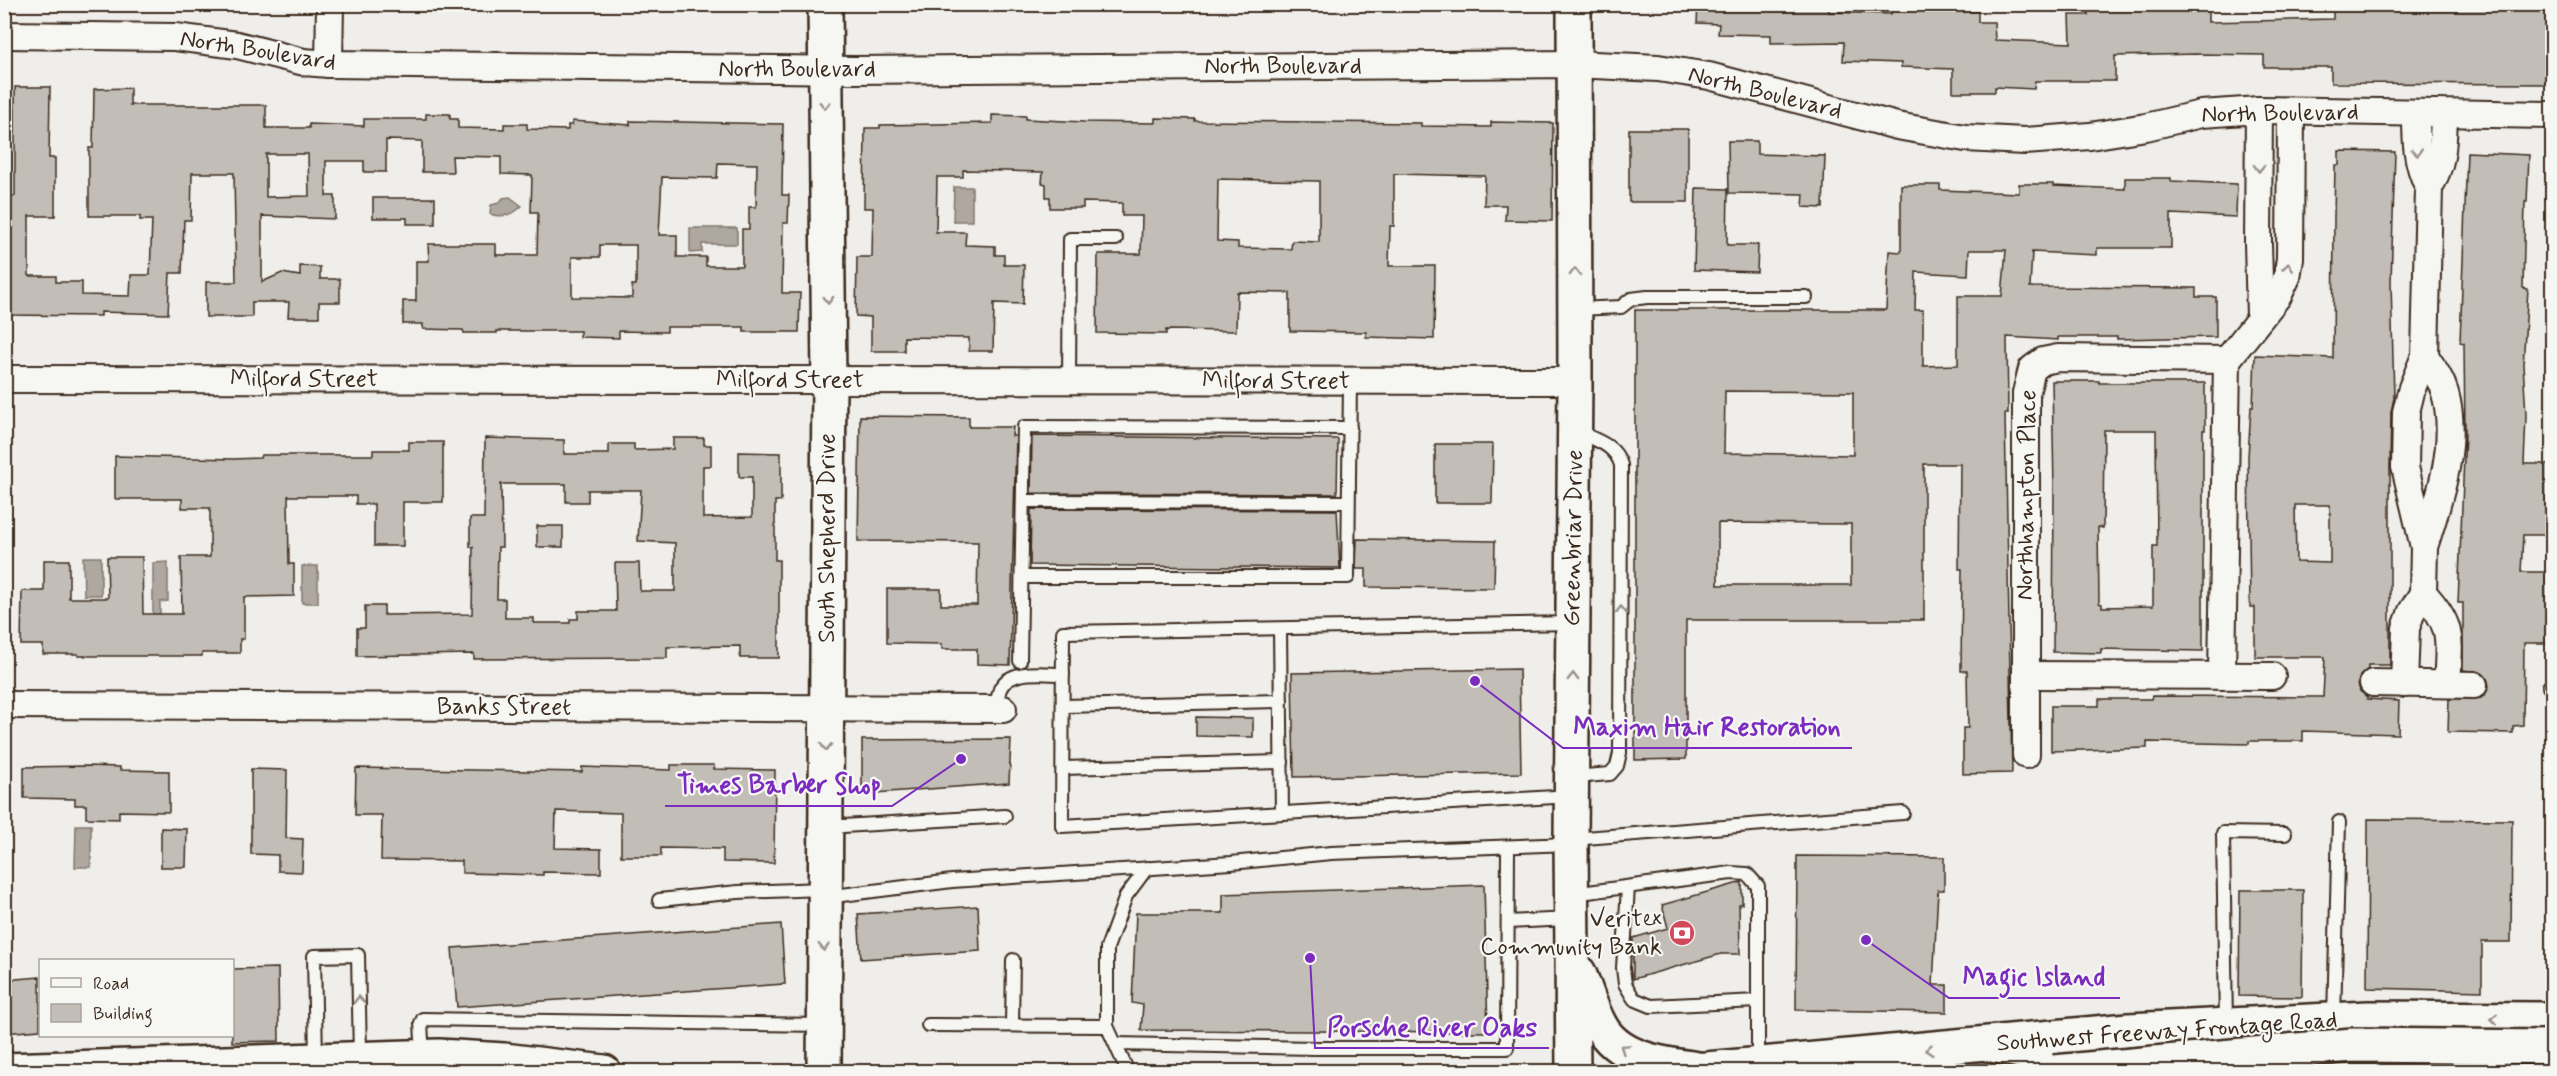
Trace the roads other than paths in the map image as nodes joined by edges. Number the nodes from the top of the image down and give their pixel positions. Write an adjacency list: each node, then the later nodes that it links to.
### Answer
1 (330, 4): 5 (street)
2 (825, 4): 7 (main road, South Shepherd Drive)
3 (1574, 4): 6 (main road, Greenbriar Drive)
4 (4, 35): 5 (street, North Boulevard)
5 (329, 64): 7 (street, North Boulevard)
6 (1573, 64): 7 (street, North Boulevard); 8 (street, North Boulevard); 18 (main road, Greenbriar Drive, one-way to 6)
7 (824, 70): 23 (main road, South Shepherd Drive, one-way to 23)
8 (2259, 110): 9 (street, North Boulevard); 14 (street, one-way to 14)
9 (2291, 111): 10 (street, North Boulevard); 15 (street)
10 (2416, 113): 11 (street, North Boulevard); 13 (street, one-way to 13)
11 (2444, 114): 12 (street, North Boulevard); 13 (street)
12 (2553, 115)
13 (2429, 188): 20 (street)
14 (2258, 211): 15 (street); 19 (street)
15 (2290, 211): 19 (street, one-way to 15)
16 (1116, 239): 24 (lane)
17 (1806, 297): 18 (lane)
18 (1575, 309): 26 (main road, Greenbriar Drive)
19 (2260, 316): 21 (street)
20 (2425, 356): 31 (street); 31 (street)
21 (2227, 360): 38 (street, Northhampton Place); 39 (street)
22 (4, 379): 23 (street, Milford Street)
23 (829, 380): 24 (street, Milford Street); 48 (main road, South Shepherd Drive)
24 (1069, 380): 25 (street, Milford Street)
25 (1350, 381): 26 (street, Milford Street); 27 (lane)
26 (1575, 381): 28 (main road, Greenbriar Drive)
27 (1350, 428): 29 (lane); 30 (lane)
28 (1575, 430): 34 (main road, Greenbriar Drive); 53 (lane, one-way to 28)
29 (1023, 501): 30 (lane); 32 (lane)
30 (1348, 502): 32 (lane)
31 (2424, 547): 33 (street)
32 (1022, 577): 36 (lane)
33 (2423, 593): 42 (street); 43 (street)
34 (1573, 623): 35 (lane); 53 (main road, Greenbriar Drive, one-way to 34)
35 (1281, 628): 37 (lane); 45 (lane)
36 (1020, 661)
37 (1063, 674): 47 (lane); 49 (lane)
38 (2026, 675): 39 (street); 50 (street, Northhampton Place)
39 (2222, 676): 40 (street)
40 (2272, 676)
41 (2373, 684): 42 (street)
42 (2404, 684): 43 (street)
43 (2447, 684): 44 (street)
44 (2474, 684)
45 (1281, 701): 47 (lane); 51 (lane)
46 (4, 705): 48 (street, Banks Street)
47 (1063, 706): 52 (lane)
48 (826, 708): 49 (street, Banks Street); 58 (main road, South Shepherd Drive, one-way to 58)
49 (1000, 708)
50 (2026, 755)
51 (1282, 762): 52 (lane); 54 (lane)
52 (1063, 768): 54 (lane)
53 (1571, 787): 54 (lane); 60 (main road, Greenbriar Drive)
54 (1282, 813)
55 (1903, 813): 60 (lane)
56 (1005, 816): 58 (lane)
57 (2339, 822): 72 (lane)
58 (825, 828): 64 (main road, South Shepherd Drive)
59 (2285, 834): 76 (lane)
60 (1571, 842): 61 (lane); 66 (main road, Greenbriar Drive)
61 (1508, 847): 62 (lane); 67 (lane)
62 (1147, 868): 64 (lane); 77 (lane)
63 (1628, 887): 66 (lane); 70 (lane); 70 (lane)
64 (824, 893): 65 (lane); 73 (main road, South Shepherd Drive, one-way to 73)
65 (659, 900)
66 (1572, 907): 67 (lane); 68 (main road, Greenbriar Drive)
67 (1508, 922): 78 (lane)
68 (1572, 955): 90 (main road, Greenbriar Drive); 91 (main road, Southwest Freeway Frontage Road, one-way to 68)
69 (1013, 960): 75 (lane)
70 (1758, 1001): 84 (lane)
71 (2553, 1019): 72 (main road, Southwest Freeway Frontage Road, one-way to 72)
72 (2334, 1020): 76 (main road, Southwest Freeway Frontage Road)
73 (824, 1025): 81 (lane); 88 (main road, South Shepherd Drive)
74 (928, 1025): 75 (lane)
75 (1012, 1025): 77 (lane)
76 (2226, 1025): 79 (main road, Southwest Freeway Frontage Road)
77 (1107, 1026): 78 (lane)
78 (1116, 1044): 89 (lane)
79 (1987, 1044): 84 (main road, Southwest Freeway Frontage Road, one-way to 84); 85 (main road)
80 (2553, 1047): 92 (main road, bridge)
81 (423, 1057): 82 (main road); 87 (main road)
82 (360, 1059): 83 (main road); 83 (lane, one-way to 83)
83 (316, 1060): 86 (main road)
84 (1758, 1065): 91 (main road, Southwest Freeway Frontage Road)
85 (2553, 1068)
86 (4, 1070)
87 (604, 1071)
88 (824, 1071)
89 (1128, 1071)
90 (1573, 1071)
91 (1690, 1071)
92 (2054, 1071)

